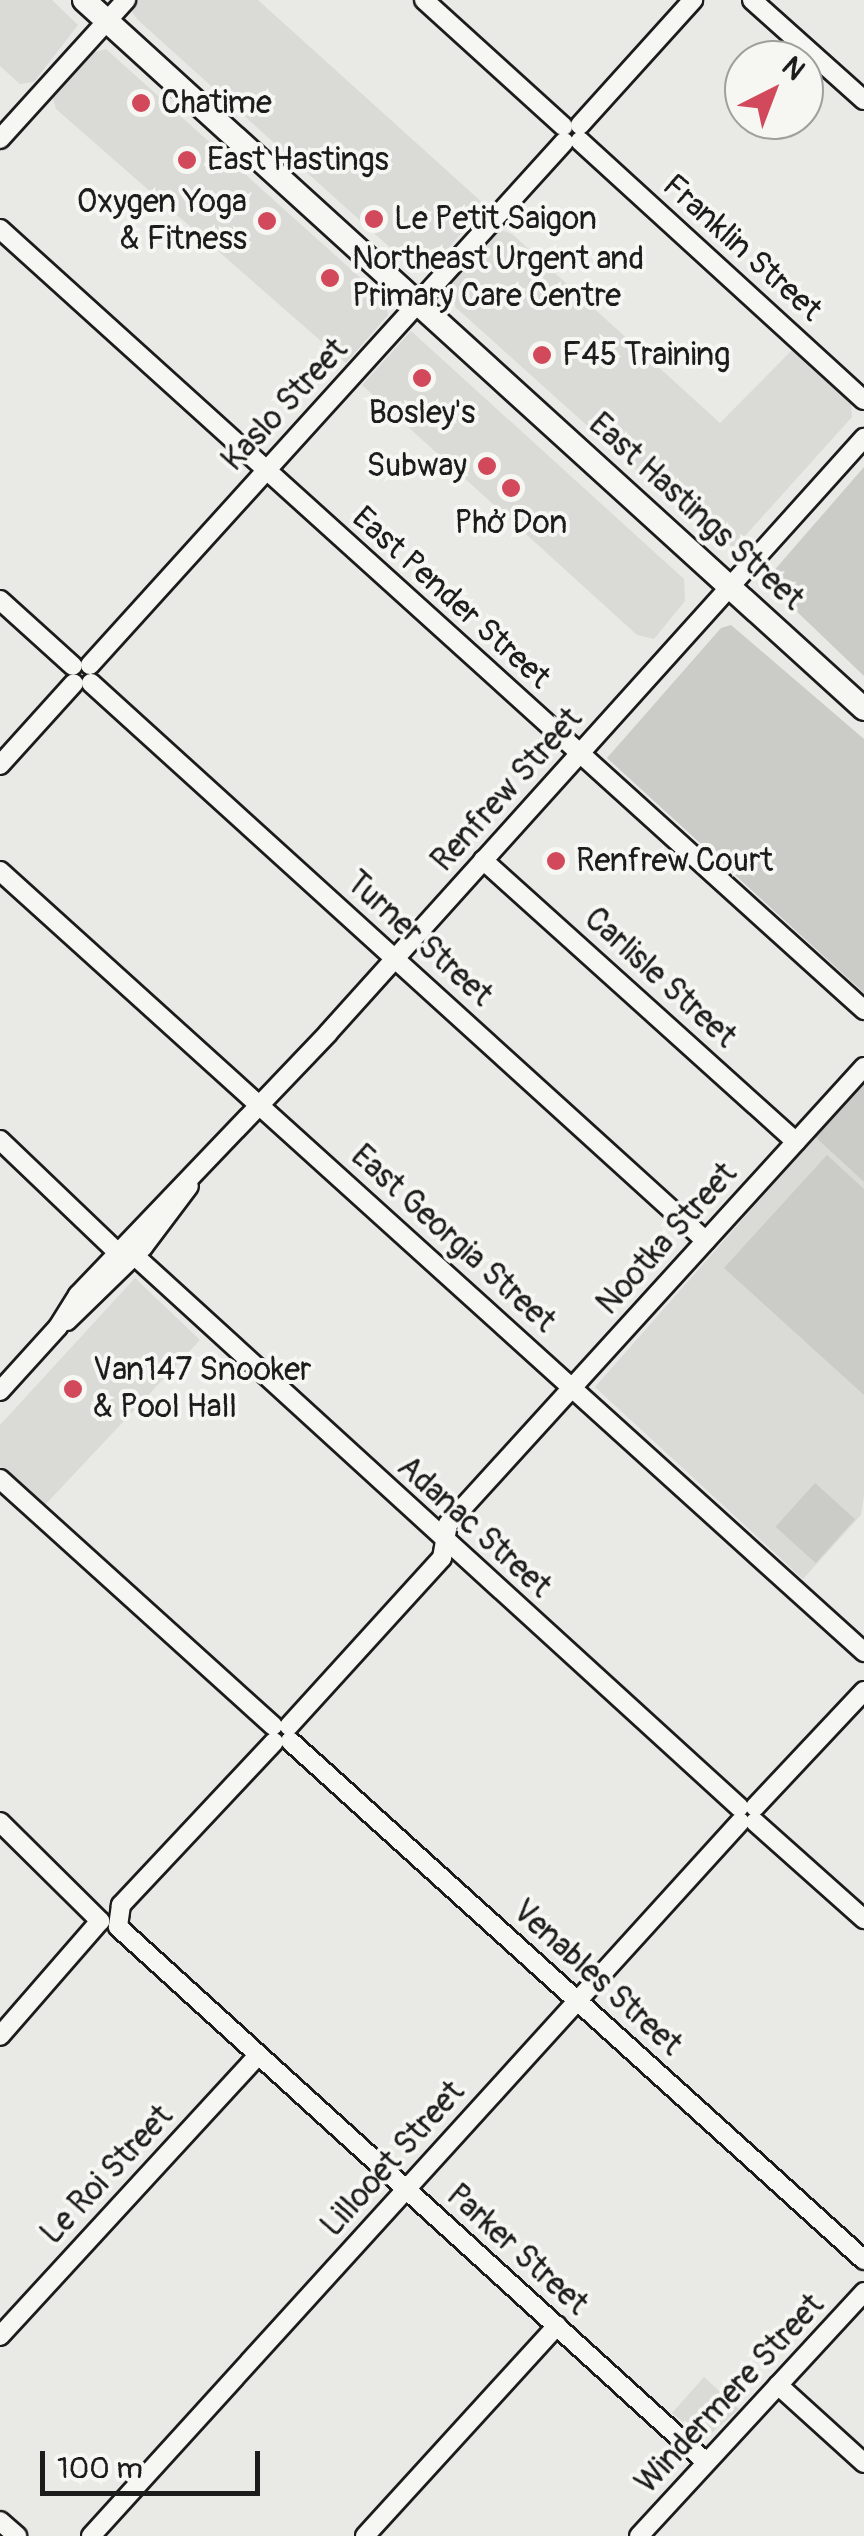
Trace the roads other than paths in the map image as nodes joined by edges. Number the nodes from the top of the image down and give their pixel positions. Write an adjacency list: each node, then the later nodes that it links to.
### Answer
1 (84, 0): 6 (main road, East Hastings Street)
2 (126, 0): 6 (street)
3 (424, 0): 8 (street, Franklin Street)
4 (693, 0): 8 (street, Kaslo Street)
5 (752, 0): 7 (street)
6 (107, 21): 9 (street); 11 (main road, East Hastings Street)
7 (864, 100)
8 (571, 133): 11 (street, Kaslo Street); 12 (street, Franklin Street)
9 (0, 139)
10 (0, 229): 14 (street, East Pender Street)
11 (419, 303): 14 (street, Kaslo Street); 15 (main road, East Hastings Street)
12 (864, 400)
13 (864, 438): 15 (street, Renfrew Street)
14 (266, 470): 17 (street, Kaslo Street); 19 (street, East Pender Street)
15 (730, 586): 18 (main road, East Hastings Street); 19 (street, Renfrew Street)
16 (0, 600): 17 (street, Turner Street)
17 (82, 674): 20 (street, Kaslo Street); 23 (street, Turner Street)
18 (864, 709)
19 (582, 754): 21 (street, Renfrew Street); 24 (street, East Pender Street)
20 (0, 765)
21 (484, 860): 23 (street, Renfrew Street); 28 (street, Carlisle Street)
22 (0, 871): 26 (street, East Georgia Street)
23 (396, 958): 26 (street, Renfrew Street); 29 (street, Turner Street)
24 (864, 1010)
25 (864, 1066): 28 (street, Nootka Street)
26 (260, 1106): 30 (street, Renfrew Street); 31 (street, East Georgia Street)
27 (0, 1140): 30 (street, Adanac Street)
28 (796, 1142): 29 (street, Nootka Street)
29 (706, 1240): 31 (street, Nootka Street)
30 (126, 1254): 32 (street, Renfrew Street); 34 (street, Adanac Street)
31 (572, 1388): 34 (street, Nootka Street); 35 (street, East Georgia Street)
32 (0, 1392)
33 (0, 1479): 37 (street, Venables Street)
34 (445, 1542): 37 (street, Nootka Street); 38 (street, Adanac Street)
35 (864, 1652)
36 (864, 1691): 38 (street, Lillooet Street)
37 (282, 1734): 41 (street, Nootka Street); 42 (street, Venables Street)
38 (747, 1814): 40 (street, Adanac Street); 42 (street, Lillooet Street)
39 (0, 1822): 41 (street, Parker Street)
40 (864, 1919)
41 (108, 1920): 43 (street, Nootka Street); 44 (street, Parker Street)
42 (576, 2000): 45 (street, Lillooet Street); 46 (street, Venables Street)
43 (0, 2036)
44 (258, 2055): 45 (street, Parker Street); 49 (street, Le Roi Street)
45 (405, 2189): 48 (street, Parker Street); 55 (street, Lillooet Street)
46 (864, 2260)
47 (864, 2292): 50 (street, Windermere Street)
48 (557, 2326): 51 (street, Parker Street); 56 (street)
49 (0, 2336)
50 (778, 2386): 51 (street, Windermere Street); 52 (street)
51 (706, 2462): 57 (street, Windermere Street)
52 (864, 2463)
53 (0, 2520): 54 (street)
54 (17, 2536)
55 (91, 2536)
56 (365, 2536)
57 (640, 2536)

